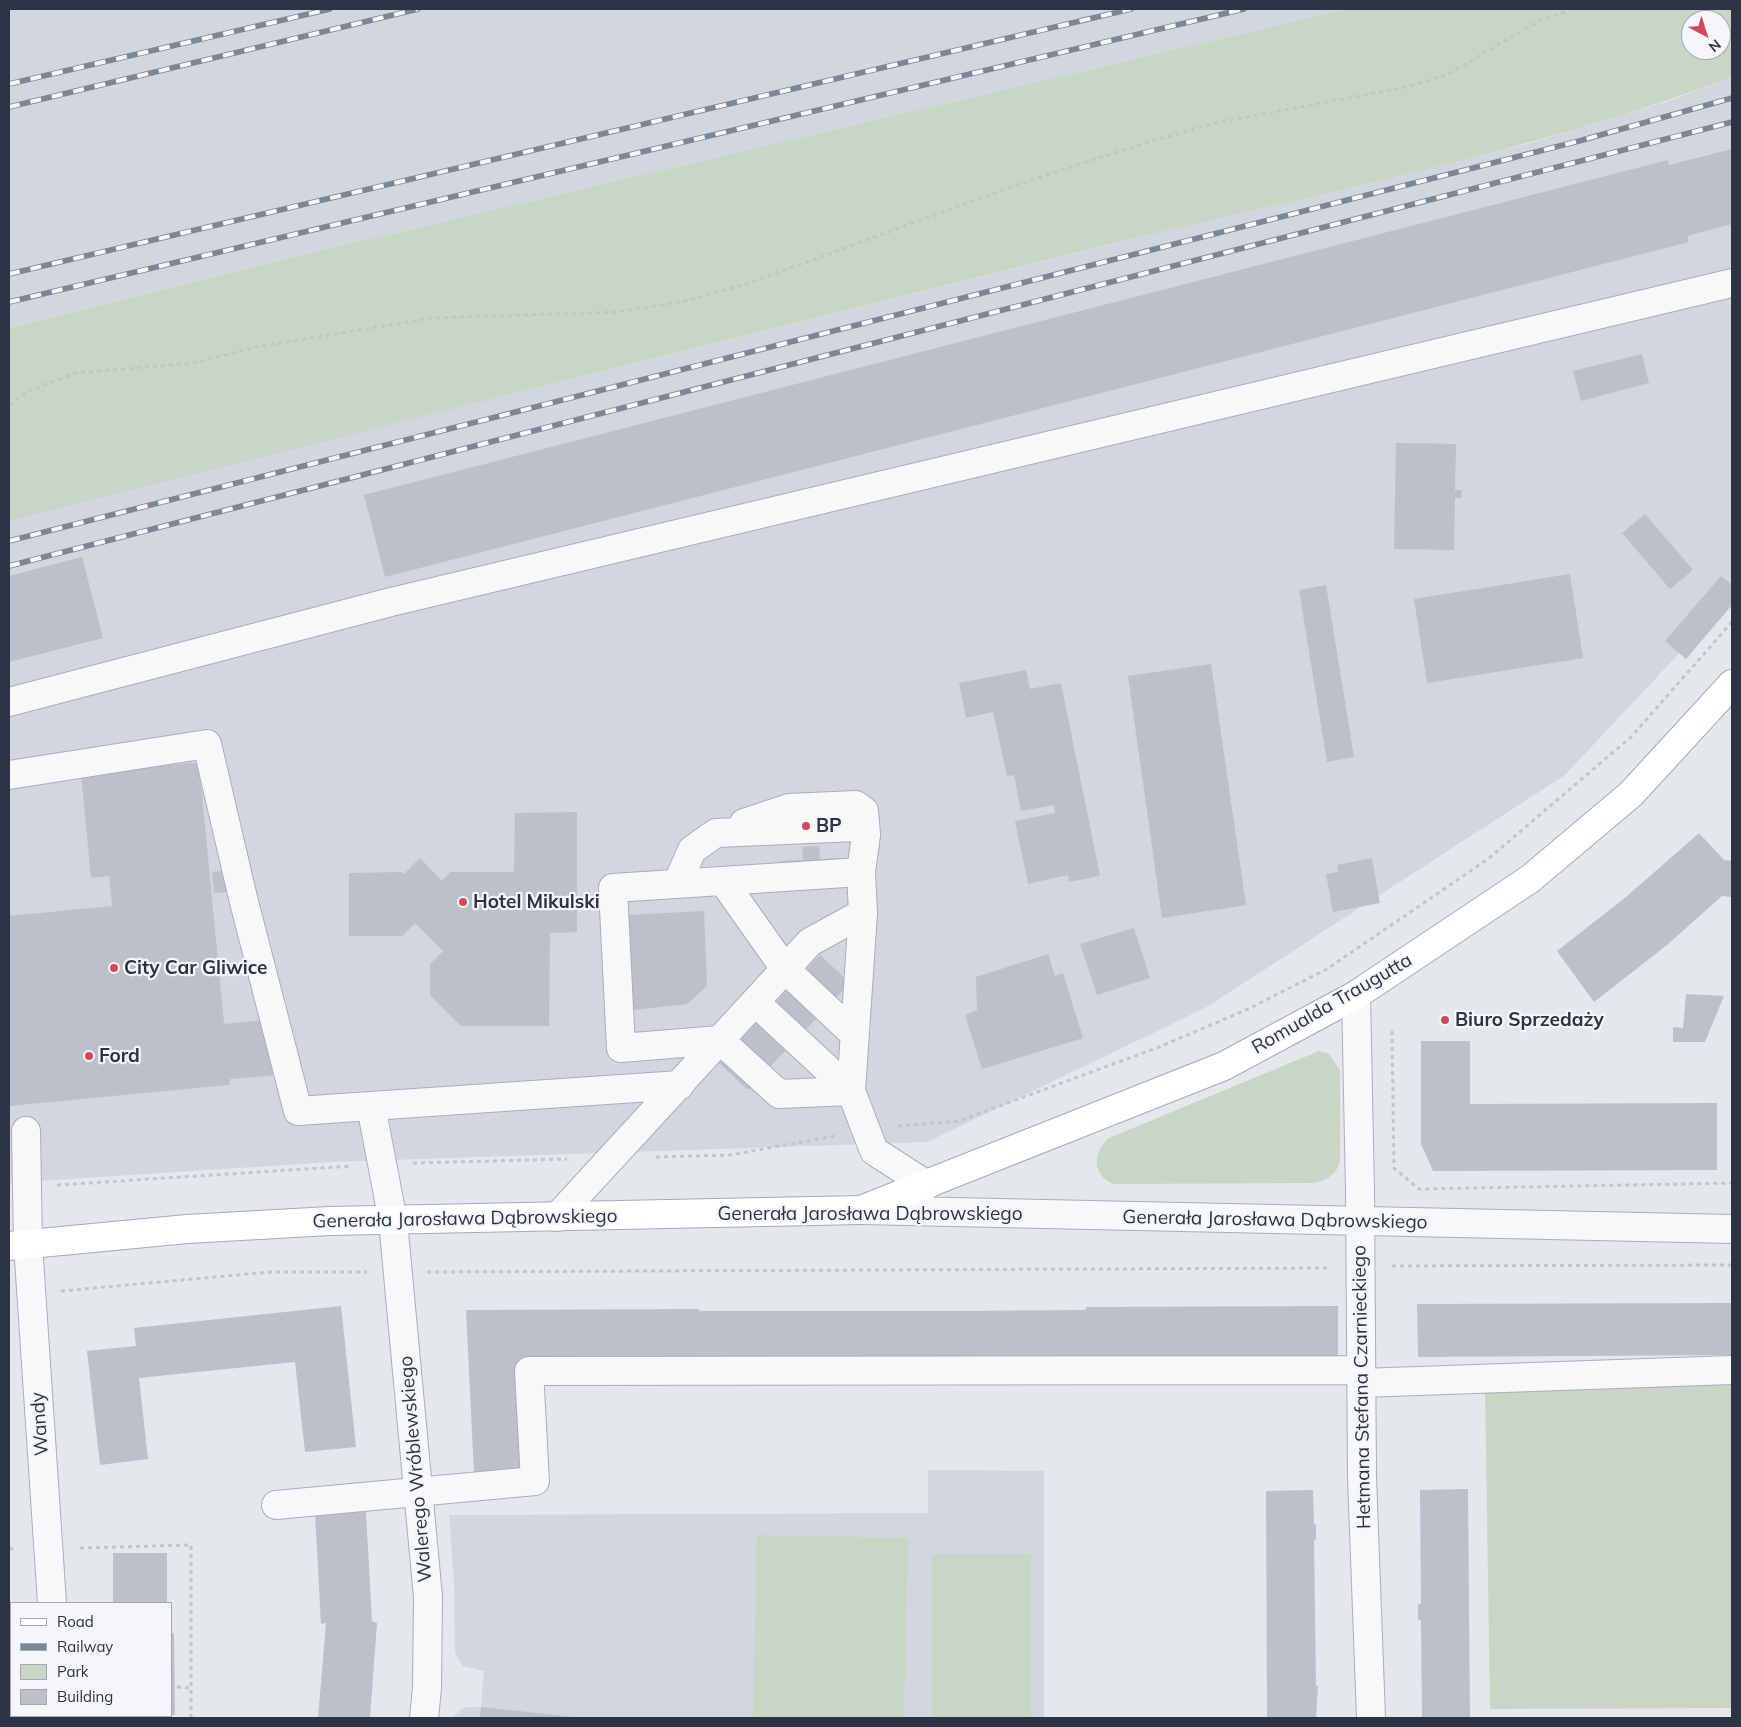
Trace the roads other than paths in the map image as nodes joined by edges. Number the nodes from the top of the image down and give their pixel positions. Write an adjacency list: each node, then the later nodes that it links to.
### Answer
1 (1732, 283): 3 (street)
2 (1732, 684): 10 (main road, Romualda Traugutta)
3 (9, 702)
4 (9, 775): 16 (street)
5 (861, 872): 6 (street); 7 (street); 8 (street)
6 (723, 881): 7 (street); 9 (street)
7 (677, 884): 13 (street)
8 (863, 913): 9 (street); 12 (street)
9 (785, 969): 11 (street); 12 (street)
10 (1356, 995): 18 (main road, Romualda Traugutta); 22 (street, Hetmana Stefana Czarnieckiego)
11 (755, 1002): 13 (street); 15 (street)
12 (854, 1034): 15 (street)
13 (720, 1040): 14 (street); 15 (street)
14 (680, 1085): 16 (street); 20 (street)
15 (850, 1091): 18 (street)
16 (371, 1106): 21 (street, Walerego Wróblewskiego)
17 (26, 1131): 24 (street, Wandy)
18 (927, 1185): 19 (main road, Romualda Traugutta)
19 (861, 1210): 20 (main road, Generała Jarosława Dąbrowskiego); 22 (street, Generała Jarosława Dąbrowskiego)
20 (557, 1217): 21 (main road, Generała Jarosława Dąbrowskiego)
21 (393, 1221): 24 (main road, Generała Jarosława Dąbrowskiego); 27 (street, Walerego Wróblewskiego)
22 (1360, 1222): 23 (street, Generała Jarosława Dąbrowskiego); 26 (street, Hetmana Stefana Czarnieckiego)
23 (1732, 1229)
24 (18, 1245): 29 (street, Wandy)
25 (1732, 1370): 26 (street)
26 (1361, 1377): 27 (street); 31 (street, Hetmana Stefana Czarnieckiego)
27 (418, 1492): 28 (street); 30 (street, Walerego Wróblewskiego)
28 (276, 1505)
29 (52, 1602)
30 (424, 1718)
31 (1371, 1718)

